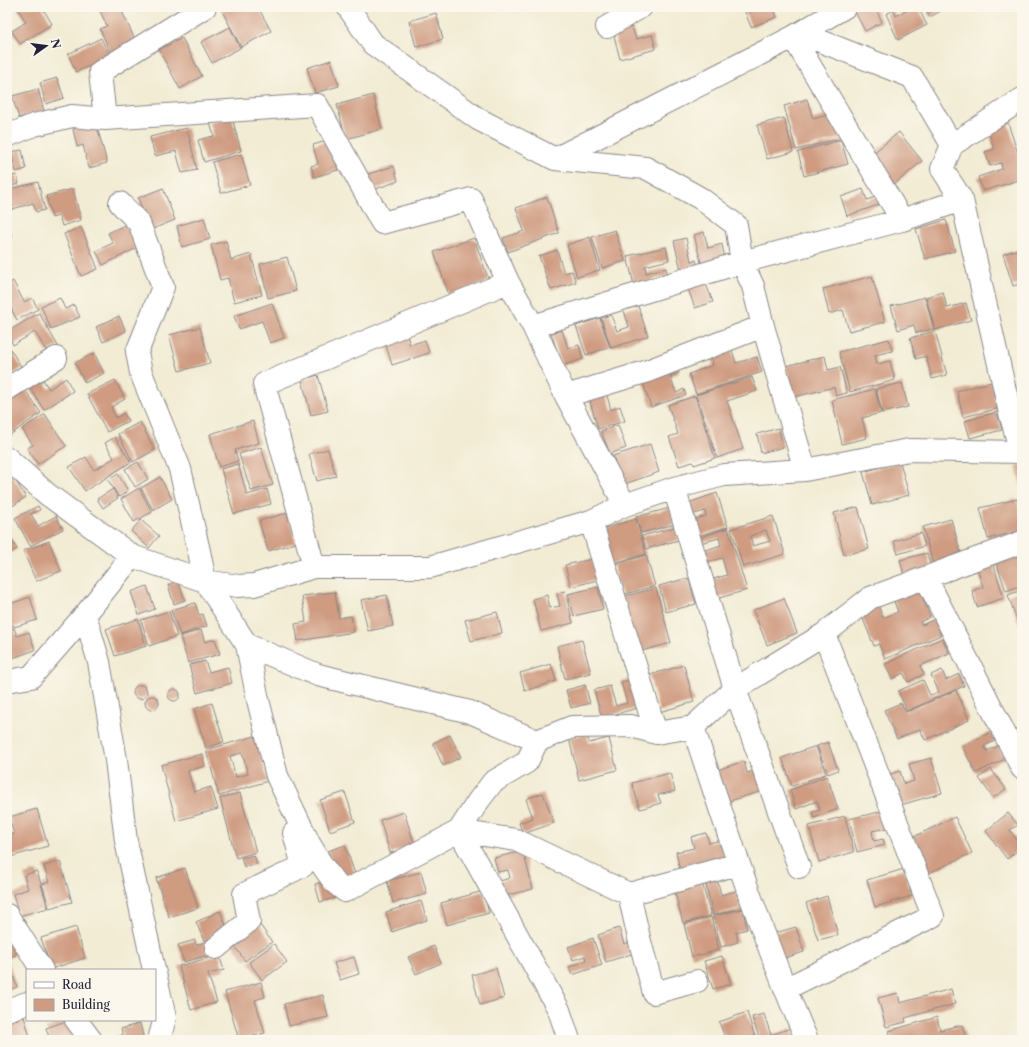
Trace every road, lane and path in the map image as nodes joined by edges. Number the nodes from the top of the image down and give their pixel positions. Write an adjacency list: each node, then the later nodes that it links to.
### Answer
1 (205, 7): 8 (street)
2 (348, 7): 11 (street)
3 (641, 7): 5 (street)
4 (845, 7): 6 (street)
5 (607, 27)
6 (797, 35): 10 (street); 11 (street); 14 (street)
7 (1022, 99): 10 (street)
8 (105, 119): 9 (street); 16 (street)
9 (7, 136)
10 (952, 145): 12 (street)
11 (556, 159): 15 (street)
12 (962, 200): 14 (street); 22 (street)
13 (120, 203): 33 (street)
14 (902, 220): 15 (street)
15 (742, 262): 17 (street); 18 (street)
16 (508, 282): 17 (street); 31 (street)
17 (533, 326): 21 (street)
18 (763, 326): 21 (street); 25 (street)
19 (56, 358): 20 (street)
20 (7, 389)
21 (566, 396): 27 (street)
22 (1016, 412): 23 (street)
23 (1022, 452): 25 (street)
24 (7, 458): 30 (street)
25 (805, 470): 26 (street)
26 (674, 488): 27 (street); 38 (street)
27 (625, 505): 28 (street)
28 (591, 521): 31 (street); 40 (street)
29 (1022, 542): 32 (street)
30 (132, 556): 33 (street); 34 (street)
31 (314, 567): 33 (street)
32 (926, 578): 35 (street); 42 (street)
33 (205, 581): 36 (street)
34 (85, 615): 37 (street); 51 (street)
35 (824, 634): 38 (street); 54 (street)
36 (246, 645): 41 (street); 43 (street)
37 (7, 681)
38 (735, 689): 39 (street); 46 (street)
39 (693, 727): 40 (street); 45 (street)
40 (656, 733): 41 (street)
41 (537, 741): 44 (street)
42 (1022, 768)
43 (277, 776): 44 (street); 49 (street)
44 (459, 831): 47 (street); 60 (street)
45 (738, 864): 47 (street); 54 (street)
46 (799, 867)
47 (629, 894): 53 (street)
48 (7, 915): 50 (street)
49 (216, 948)
50 (41, 969)
51 (155, 969)
52 (156, 976): 59 (street)
53 (697, 981)
54 (785, 989): 61 (street)
55 (26, 1003): 56 (street)
56 (7, 1010)
57 (77, 1021): 58 (street)
58 (91, 1040)
59 (159, 1040)
60 (569, 1040)
61 (807, 1040)

